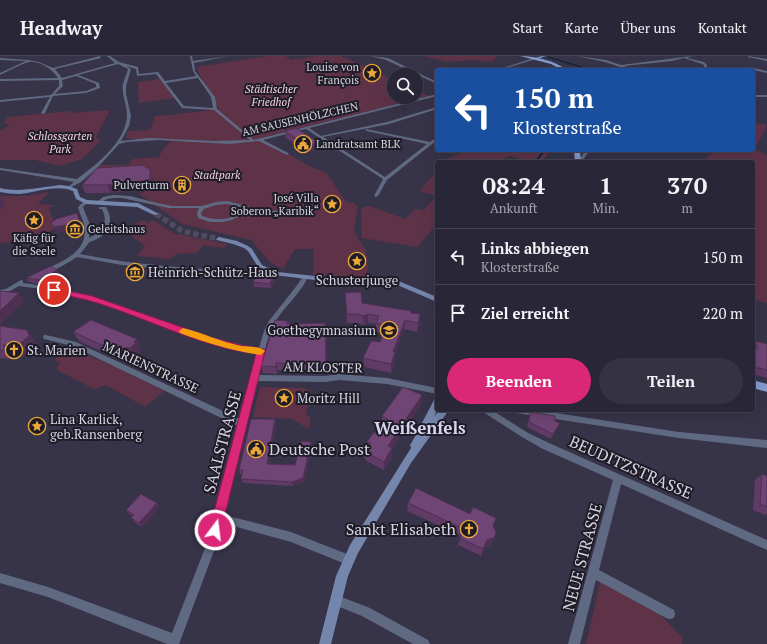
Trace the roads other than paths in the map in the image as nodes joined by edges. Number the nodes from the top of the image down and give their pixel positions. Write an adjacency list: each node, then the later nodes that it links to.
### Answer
1 (93, 56): 10 (street)
2 (191, 56): 18 (street)
3 (228, 56): 18 (street)
4 (371, 56): 12 (street)
5 (522, 56): 15 (main road)
6 (544, 56): 15 (main road)
7 (578, 56): 20 (street)
8 (691, 56): 13 (street)
9 (749, 56): 16 (street)
10 (100, 57): 11 (street); 25 (street)
11 (109, 57): 19 (street)
12 (386, 57): 34 (street)
13 (683, 58): 20 (street); 24 (street)
14 (0, 59): 17 (street)
15 (536, 59): 21 (street); 22 (main road)
16 (767, 60)
17 (30, 61): 25 (street); 28 (street)
18 (192, 62): 30 (street)
19 (118, 63): 29 (street); 33 (street); 49 (street)
20 (621, 66): 23 (street)
21 (505, 68)
22 (561, 68)
23 (626, 68)
24 (705, 68)
25 (53, 69): 31 (street)
26 (755, 69): 27 (street)
27 (767, 72)
28 (0, 74)
29 (77, 76): 31 (street); 35 (street)
30 (198, 77): 33 (street); 40 (street)
31 (62, 79): 32 (street); 35 (street)
32 (0, 80)
33 (164, 82): 40 (street)
34 (435, 82)
35 (52, 96): 39 (street); 42 (street)
36 (755, 96): 37 (street)
37 (767, 96)
38 (435, 97): 43 (street, AM SAUSENHÖLZCHEN)
39 (0, 102)
40 (215, 109): 48 (street)
41 (435, 109): 44 (street)
42 (43, 113)
43 (306, 128): 45 (street); 46 (street, AM SAUSENHÖLZCHEN)
44 (359, 130): 45 (street); 50 (street)
45 (320, 137): 55 (street)
46 (260, 140): 48 (street, AM SAUSENHÖLZCHEN); 52 (street)
47 (435, 140): 50 (street)
48 (253, 141): 49 (street, AM SAUSENHÖLZCHEN)
49 (118, 143): 56 (street)
50 (429, 144): 55 (street)
51 (587, 152): 53 (street)
52 (287, 154)
53 (578, 160)
54 (0, 169): 56 (street)
55 (385, 179): 59 (street)
56 (79, 181): 57 (street)
57 (70, 188): 58 (main road); 60 (main road)
58 (0, 190)
59 (376, 196)
60 (86, 202): 61 (main road); 67 (street)
61 (100, 206): 62 (street); 64 (main road); 67 (street)
62 (202, 208): 65 (street); 65 (street)
63 (292, 211): 65 (street)
64 (156, 214)
65 (241, 214)
66 (219, 239): 69 (main road)
67 (86, 241): 68 (street)
68 (77, 254): 69 (street); 70 (street)
69 (269, 271): 71 (main road)
70 (41, 272)
71 (306, 277): 75 (main road); 77 (street, SAALSTRASSE)
72 (26, 279): 73 (street)
73 (18, 284): 74 (street); 77 (street)
74 (0, 292)
75 (435, 299)
76 (46, 337): 86 (street, MARIENSTRASSE)
77 (261, 351): 78 (street, SAALSTRASSE)
78 (255, 378): 81 (street, AM KLOSTER); 86 (street, SAALSTRASSE)
79 (755, 385): 80 (main road)
80 (767, 388)
81 (435, 391)
82 (435, 406): 88 (main road)
83 (443, 412): 88 (main road)
84 (489, 412): 89 (street, BEUDITZSTRASSE)
85 (530, 412): 87 (street)
86 (243, 424): 90 (street, SAALSTRASSE)
87 (767, 444)
88 (408, 460): 92 (main road)
89 (618, 478): 91 (street, BEUDITZSTRASSE); 93 (street, NEUE STRASSE)
90 (219, 518): 92 (street); 97 (street, SAALSTRASSE)
91 (767, 545)
92 (348, 560): 95 (main road)
93 (593, 573): 96 (street); 100 (street, NEUE STRASSE)
94 (0, 578): 97 (street)
95 (336, 600): 98 (main road); 99 (street)
96 (670, 614)
97 (173, 642)
98 (325, 644)
99 (424, 644)
100 (574, 644)

